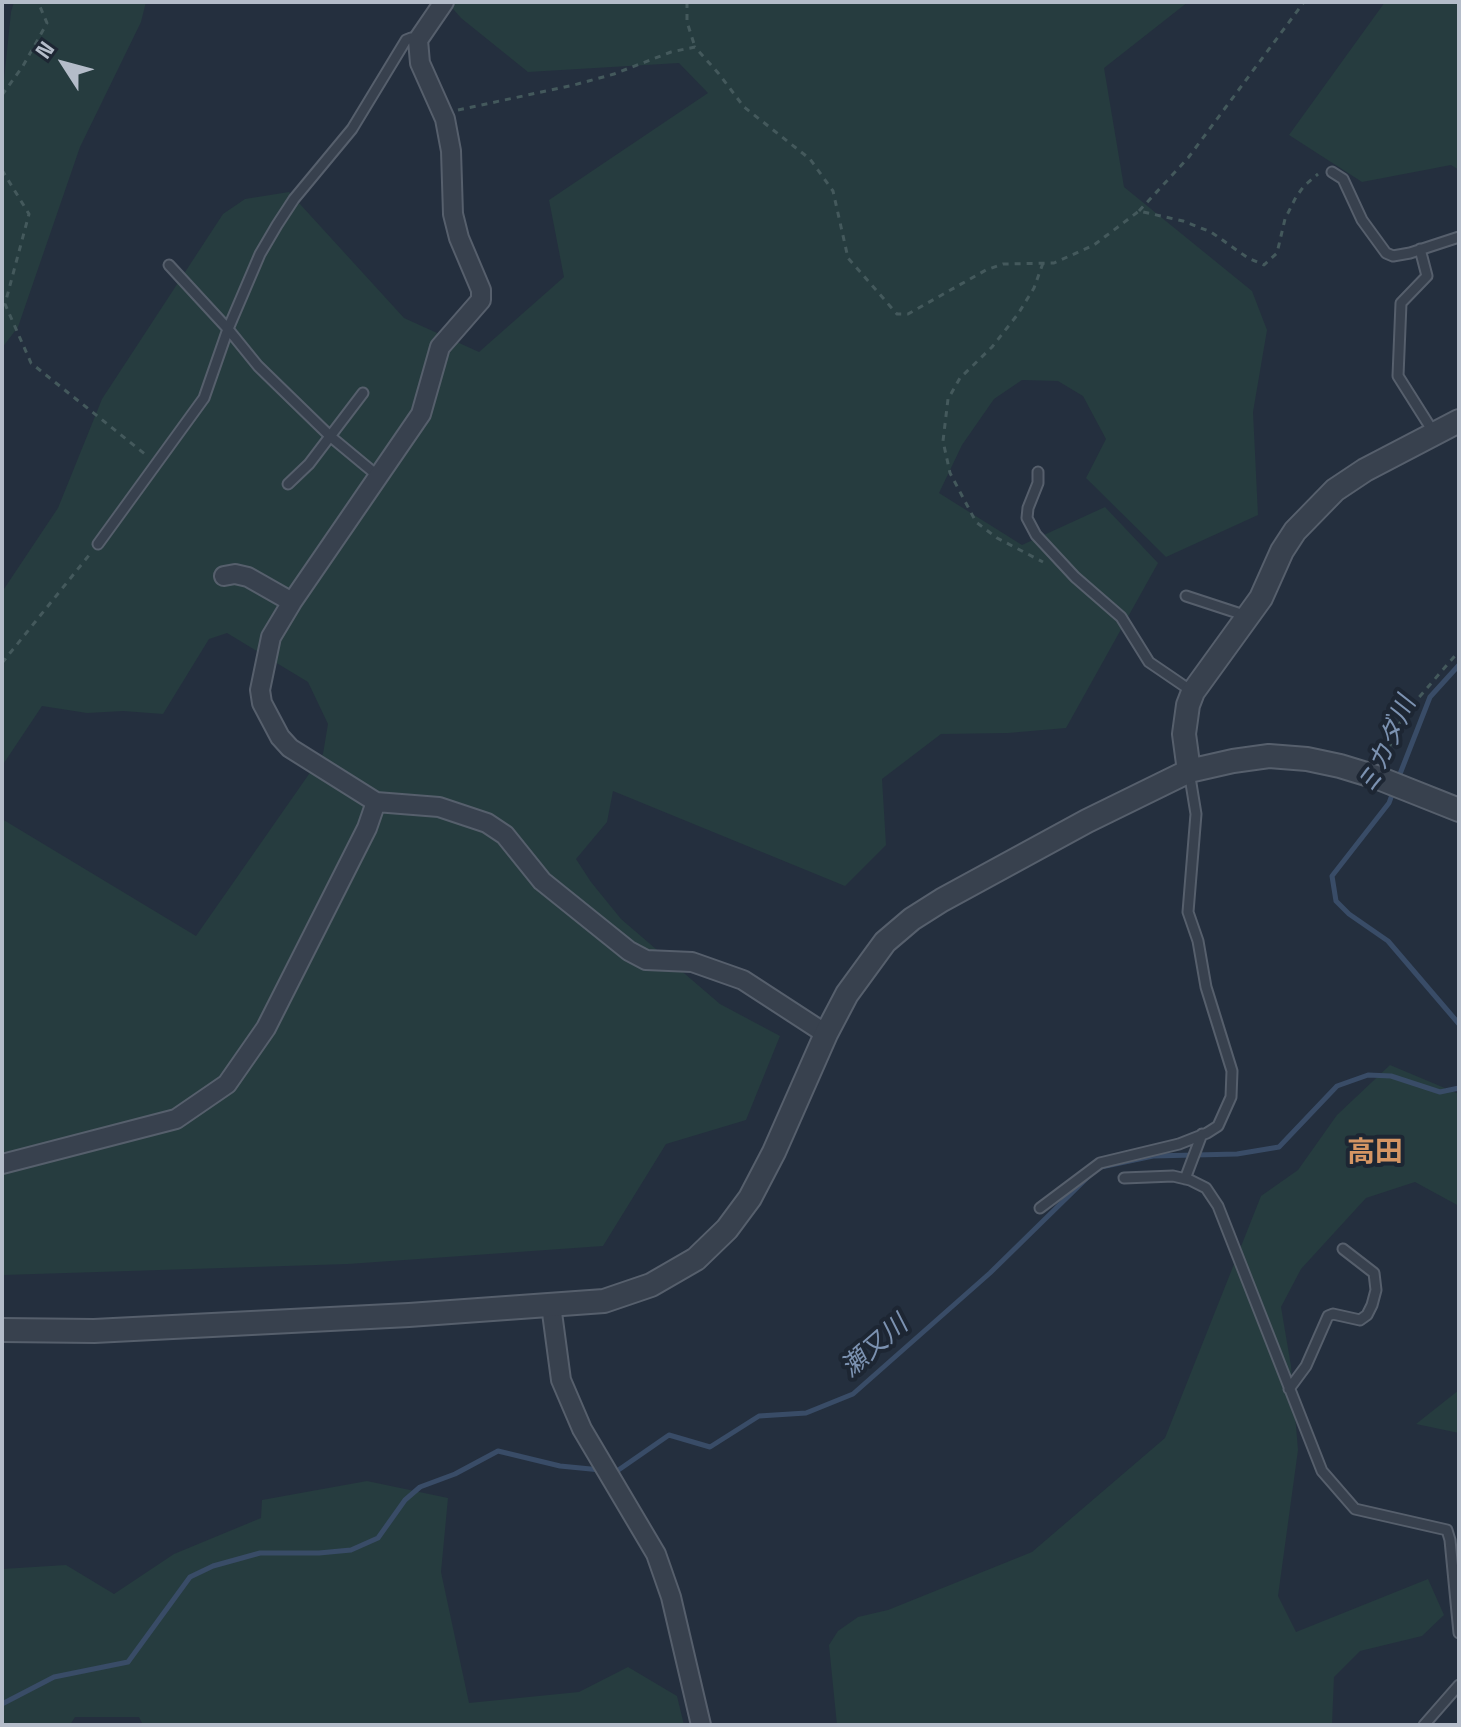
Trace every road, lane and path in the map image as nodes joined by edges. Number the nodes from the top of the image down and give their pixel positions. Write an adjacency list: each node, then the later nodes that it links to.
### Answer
1 (38, 2): 7 (path)
2 (444, 2): 5 (street)
3 (687, 2): 6 (path)
4 (1304, 2): 11 (path)
5 (418, 40): 8 (street); 16 (lane)
6 (695, 47): 8 (path); 14 (path)
7 (2, 95)
8 (442, 113): 23 (street)
9 (2, 170): 21 (path)
10 (1332, 172): 11 (path); 13 (lane)
11 (1139, 211): 14 (path)
12 (1459, 237): 13 (lane)
13 (1420, 249): 19 (lane)
14 (1043, 263): 26 (path)
15 (169, 265): 16 (lane)
16 (228, 329): 20 (lane); 21 (lane)
17 (363, 393): 20 (lane)
18 (1459, 421): 19 (street)
19 (1434, 433): 30 (street)
20 (331, 437): 23 (lane); 24 (lane)
21 (155, 463): 25 (lane)
22 (1038, 472): 33 (lane)
23 (378, 476): 29 (street)
24 (288, 484)
25 (98, 544): 32 (path)
26 (1054, 568)
27 (224, 576): 29 (street)
28 (1186, 596): 30 (lane)
29 (292, 602): 36 (street)
30 (1248, 617): 33 (street)
31 (1459, 651): 35 (path)
32 (2, 663)
33 (1193, 692): 34 (street)
34 (1189, 771): 35 (street); 38 (street); 39 (lane)
35 (1376, 777): 37 (street)
36 (376, 802): 38 (street); 40 (street)
37 (1459, 810)
38 (826, 1034): 45 (street)
39 (1202, 1134): 42 (lane); 43 (lane)
40 (2, 1164)
41 (1124, 1178): 42 (lane)
42 (1185, 1179): 47 (lane)
43 (1040, 1208)
44 (1343, 1249): 47 (lane)
45 (551, 1305): 46 (street); 50 (street)
46 (2, 1330)
47 (1289, 1389): 48 (lane)
48 (1459, 1633)
49 (1459, 1685): 51 (lane)
50 (701, 1725)
51 (1424, 1725)

